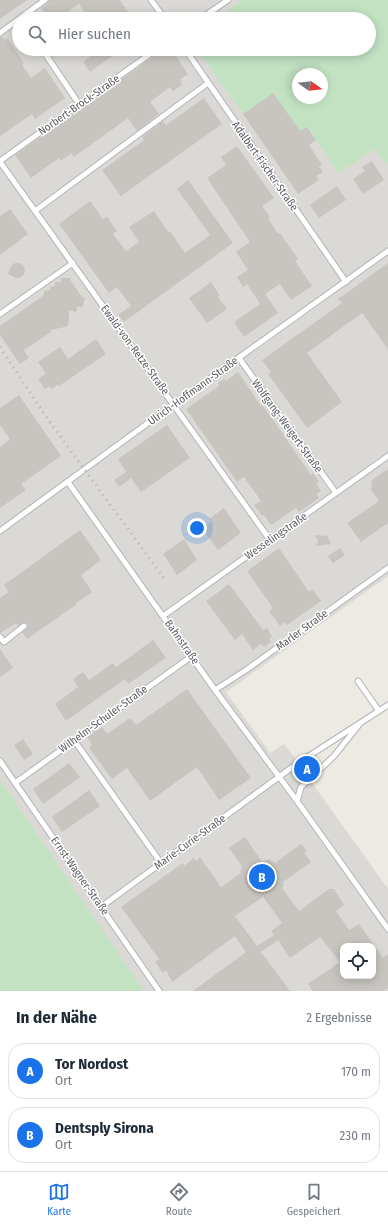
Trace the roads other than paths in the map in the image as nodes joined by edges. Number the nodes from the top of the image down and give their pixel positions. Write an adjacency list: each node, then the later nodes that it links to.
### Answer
1 (46, 0): 4 (lane)
2 (151, 0): 5 (lane)
3 (228, 0): 6 (lane)
4 (30, 12)
5 (160, 12)
6 (210, 12)
7 (12, 25): 8 (lane)
8 (0, 33)
9 (47, 56): 13 (lane)
10 (147, 56): 13 (lane, Norbert-Brock-Straße)
11 (191, 56): 12 (lane, Adalbert-Fischer-Straße)
12 (208, 83): 15 (lane); 18 (lane, Adalbert-Fischer-Straße)
13 (80, 104): 14 (lane, Norbert-Brock-Straße)
14 (0, 161): 15 (lane, Ewald-von-Retze-Straße)
15 (35, 211): 17 (lane, Ewald-von-Retze-Straße)
16 (388, 252): 18 (lane, Ulrich-Hoffmann-Straße)
17 (73, 263): 19 (lane); 21 (lane, Ewald-von-Retze-Straße)
18 (346, 282): 20 (lane, Ulrich-Hoffmann-Straße)
19 (0, 314)
20 (238, 358): 21 (lane, Ulrich-Hoffmann-Straße); 24 (lane, Wolfgang-Weigert-Straße)
21 (174, 404): 23 (lane, Ulrich-Hoffmann-Straße); 26 (lane, Ewald-von-Retze-Straße)
22 (388, 456): 24 (lane, Wesselingstraße)
23 (68, 482): 25 (lane, Ulrich-Hoffmann-Straße); 28 (lane, Bahnstraße)
24 (336, 493): 26 (lane, Wesselingstraße)
25 (0, 531)
26 (270, 540): 28 (lane, Wesselingstraße)
27 (388, 568): 33 (lane, Marler Straße)
28 (163, 616): 31 (lane, Bahnstraße)
29 (24, 626): 30 (lane)
30 (0, 637)
31 (192, 656): 33 (lane, Bahnstraße); 37 (lane, Wilhelm-Schuler-Straße)
32 (358, 681): 35 (lane)
33 (215, 690): 39 (lane, Bahnstraße)
34 (388, 705): 35 (lane)
35 (379, 711): 36 (lane)
36 (361, 722): 39 (lane, Marie-Curie-Straße); 41 (lane)
37 (74, 740): 40 (lane, Wilhelm-Schuler-Straße); 42 (lane)
38 (0, 761): 40 (lane, Ernst-Wagner-Straße)
39 (279, 777): 41 (lane, Bahnstraße); 42 (lane, Marie-Curie-Straße)
40 (15, 783): 43 (lane, Ernst-Wagner-Straße)
41 (297, 801): 44 (lane, Bahnstraße)
42 (161, 863): 43 (lane, Marie-Curie-Straße)
43 (101, 907): 45 (lane, Ernst-Wagner-Straße)
44 (388, 929)
45 (159, 991)

